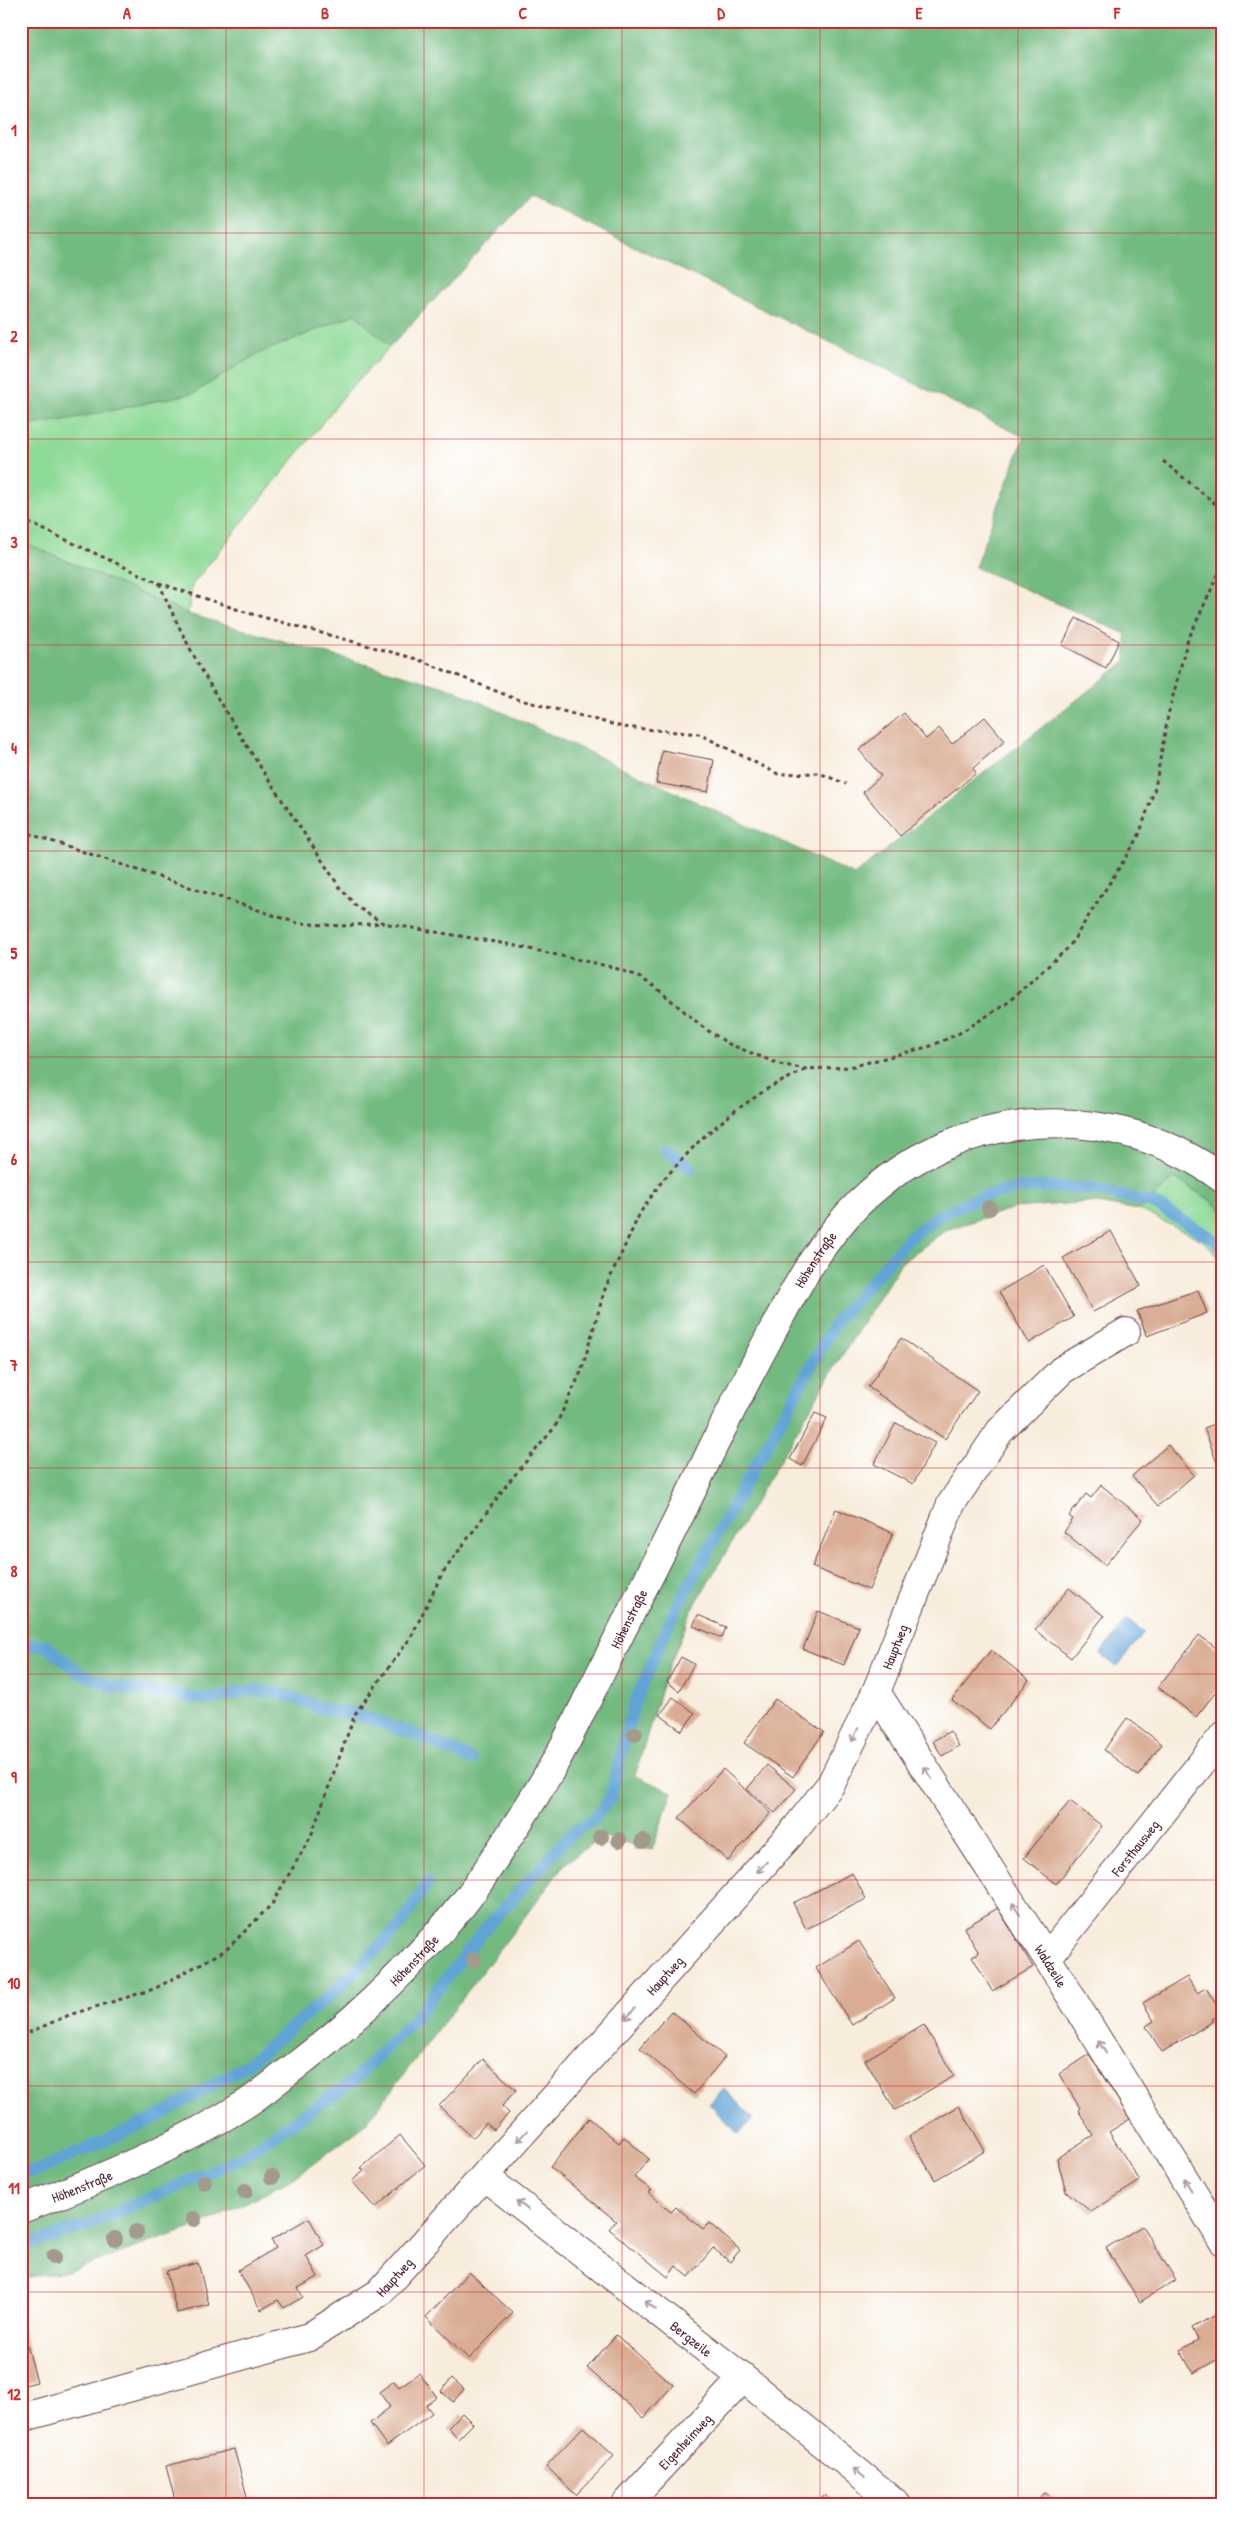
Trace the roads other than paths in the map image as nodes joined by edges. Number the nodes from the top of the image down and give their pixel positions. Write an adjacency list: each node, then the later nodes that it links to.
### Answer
1 (1223, 1179): 8 (street, Höhenstraße)
2 (1126, 1332): 3 (street, Hauptweg)
3 (876, 1692): 5 (street, Waldzeile, one-way to 3); 6 (street, Hauptweg, one-way to 6)
4 (1223, 1736): 5 (street, Forsthausweg)
5 (1047, 1958): 7 (street, Waldzeile, one-way to 5)
6 (485, 2177): 10 (street, Bergzeile, one-way to 6); 11 (street, Hauptweg)
7 (1214, 2206): 9 (street, Waldzeile)
8 (21, 2209)
9 (1223, 2241)
10 (744, 2378): 12 (street, Eigenheimweg); 13 (street, Bergzeile, one-way to 10)
11 (21, 2418)
12 (626, 2504)
13 (897, 2504)

